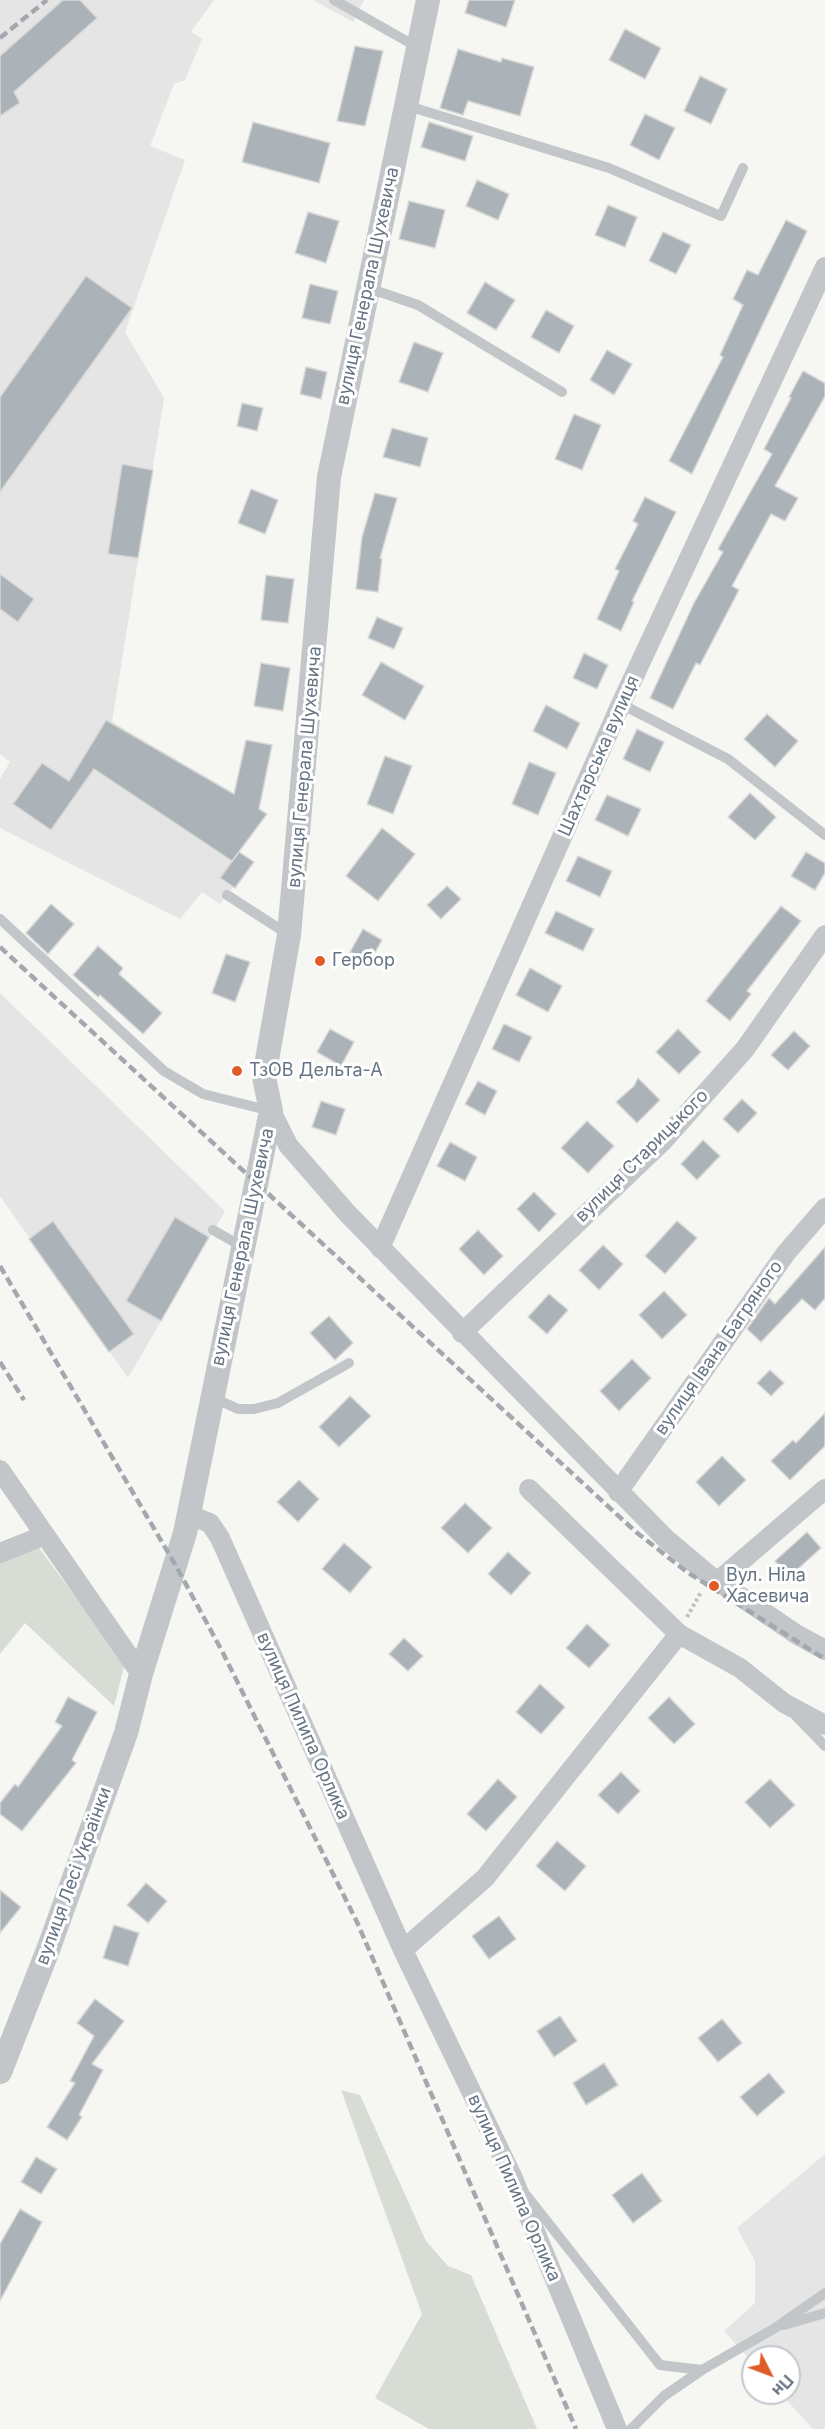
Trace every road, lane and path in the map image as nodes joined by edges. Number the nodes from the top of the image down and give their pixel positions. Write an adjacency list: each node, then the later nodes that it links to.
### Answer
1 (334, 0): 3 (lane)
2 (428, 0): 3 (street, вулиця Генерала Шухевича)
3 (417, 47): 4 (street, вулиця Генерала Шухевича)
4 (405, 105): 5 (lane); 7 (street, вулиця Генерала Шухевича)
5 (742, 168)
6 (822, 280): 9 (street, Шахтарська вулиця)
7 (368, 288): 8 (lane); 14 (street, вулиця Генерала Шухевича)
8 (562, 392)
9 (621, 704): 10 (lane); 19 (street, Шахтарська вулиця)
10 (825, 835)
11 (227, 895): 14 (lane)
12 (0, 919): 15 (lane)
13 (825, 934): 20 (street, вулиця Старицького)
14 (289, 935): 15 (street, вулиця Генерала Шухевича)
15 (271, 1111): 18 (street, вулиця Генерала Шухевича); 19 (street)
16 (825, 1208): 26 (street, вулиця Івана Багряного)
17 (213, 1230): 18 (lane)
18 (241, 1246): 22 (street, вулиця Генерала Шухевича)
19 (380, 1248): 20 (street)
20 (462, 1333): 26 (street)
21 (349, 1363): 22 (lane)
22 (212, 1396): 27 (street, вулиця Генерала Шухевича)
23 (0, 1470): 28 (street)
24 (529, 1489): 31 (street)
25 (825, 1489): 30 (street)
26 (618, 1492): 30 (street)
27 (187, 1524): 33 (street, вулиця Лесі Українки); 37 (street, вулиця Пилипа Орлика)
28 (45, 1535): 29 (street); 33 (street)
29 (0, 1553)
30 (714, 1579): 31 (path); 32 (street)
31 (679, 1634): 34 (street); 37 (street)
32 (825, 1650)
33 (141, 1676): 38 (street, вулиця Лесі Українки)
34 (784, 1703): 35 (street); 36 (lane)
35 (825, 1725)
36 (825, 1746)
37 (403, 1950): 39 (street, вулиця Пилипа Орлика)
38 (0, 2072)
39 (512, 2176): 43 (lane); 44 (street, вулиця Пилипа Орлика)
40 (825, 2293): 42 (lane)
41 (825, 2313): 42 (lane)
42 (775, 2328): 43 (lane)
43 (702, 2370): 45 (lane)
44 (617, 2429)
45 (631, 2429)

